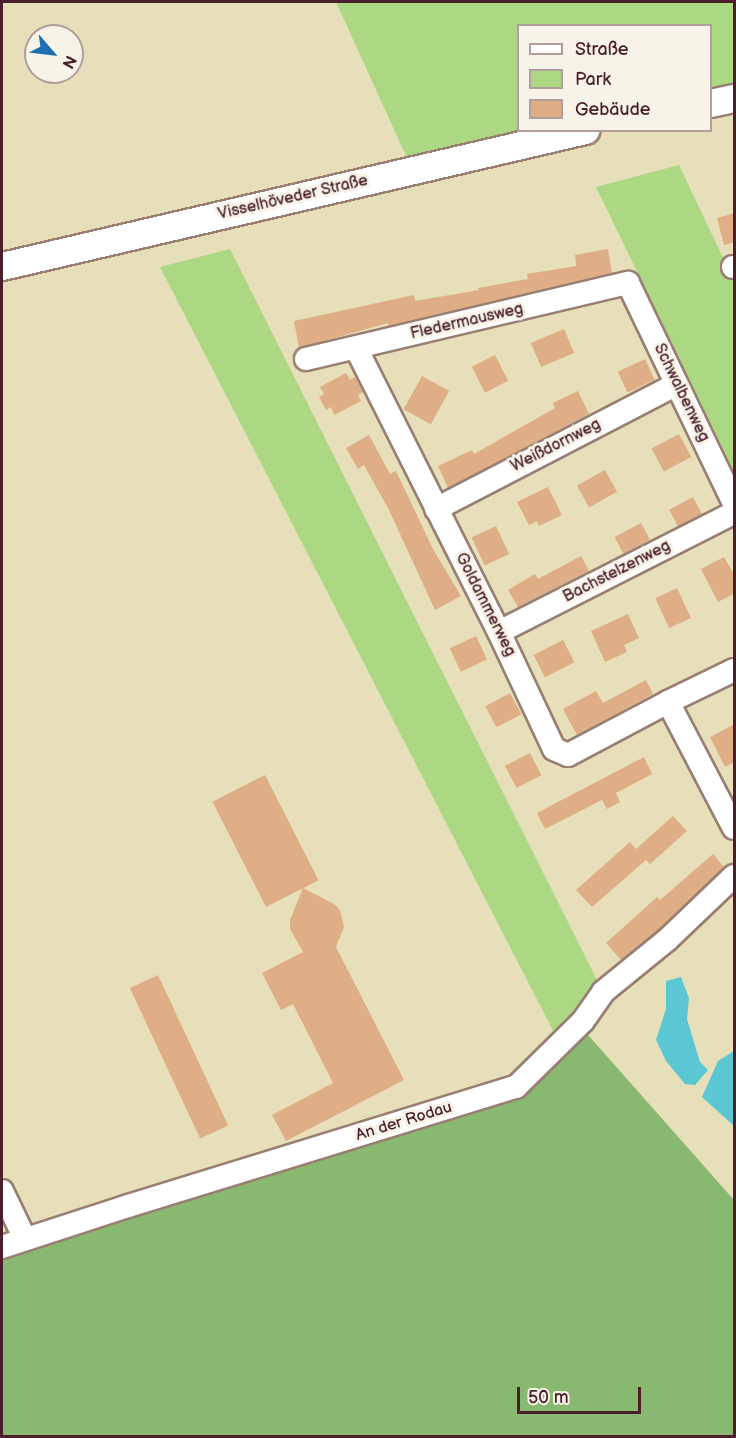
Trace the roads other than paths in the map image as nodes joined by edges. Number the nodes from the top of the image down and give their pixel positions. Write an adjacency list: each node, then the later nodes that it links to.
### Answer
1 (735, 98): 2 (main road)
2 (712, 103)
3 (576, 132): 4 (main road, Visselhöveder Straße)
4 (2, 266)
5 (628, 284): 6 (street, Fledermausweg); 8 (street, Schwalbenweg)
6 (356, 348): 7 (street, Fledermausweg); 10 (street, Goldammerweg)
7 (306, 359)
8 (676, 384): 9 (street, Schwalbenweg); 10 (street, Weißdornweg)
9 (735, 503)
10 (436, 509): 12 (street, Goldammerweg)
11 (735, 513): 12 (street, Bachstelzenweg)
12 (499, 632): 14 (street, Goldammerweg)
13 (735, 670): 14 (street)
14 (668, 702): 15 (street)
15 (735, 828)
16 (735, 876): 18 (street, An der Rodau)
17 (2, 1191): 18 (street)
18 (25, 1239): 19 (street, An der Rodau)
19 (2, 1247)

